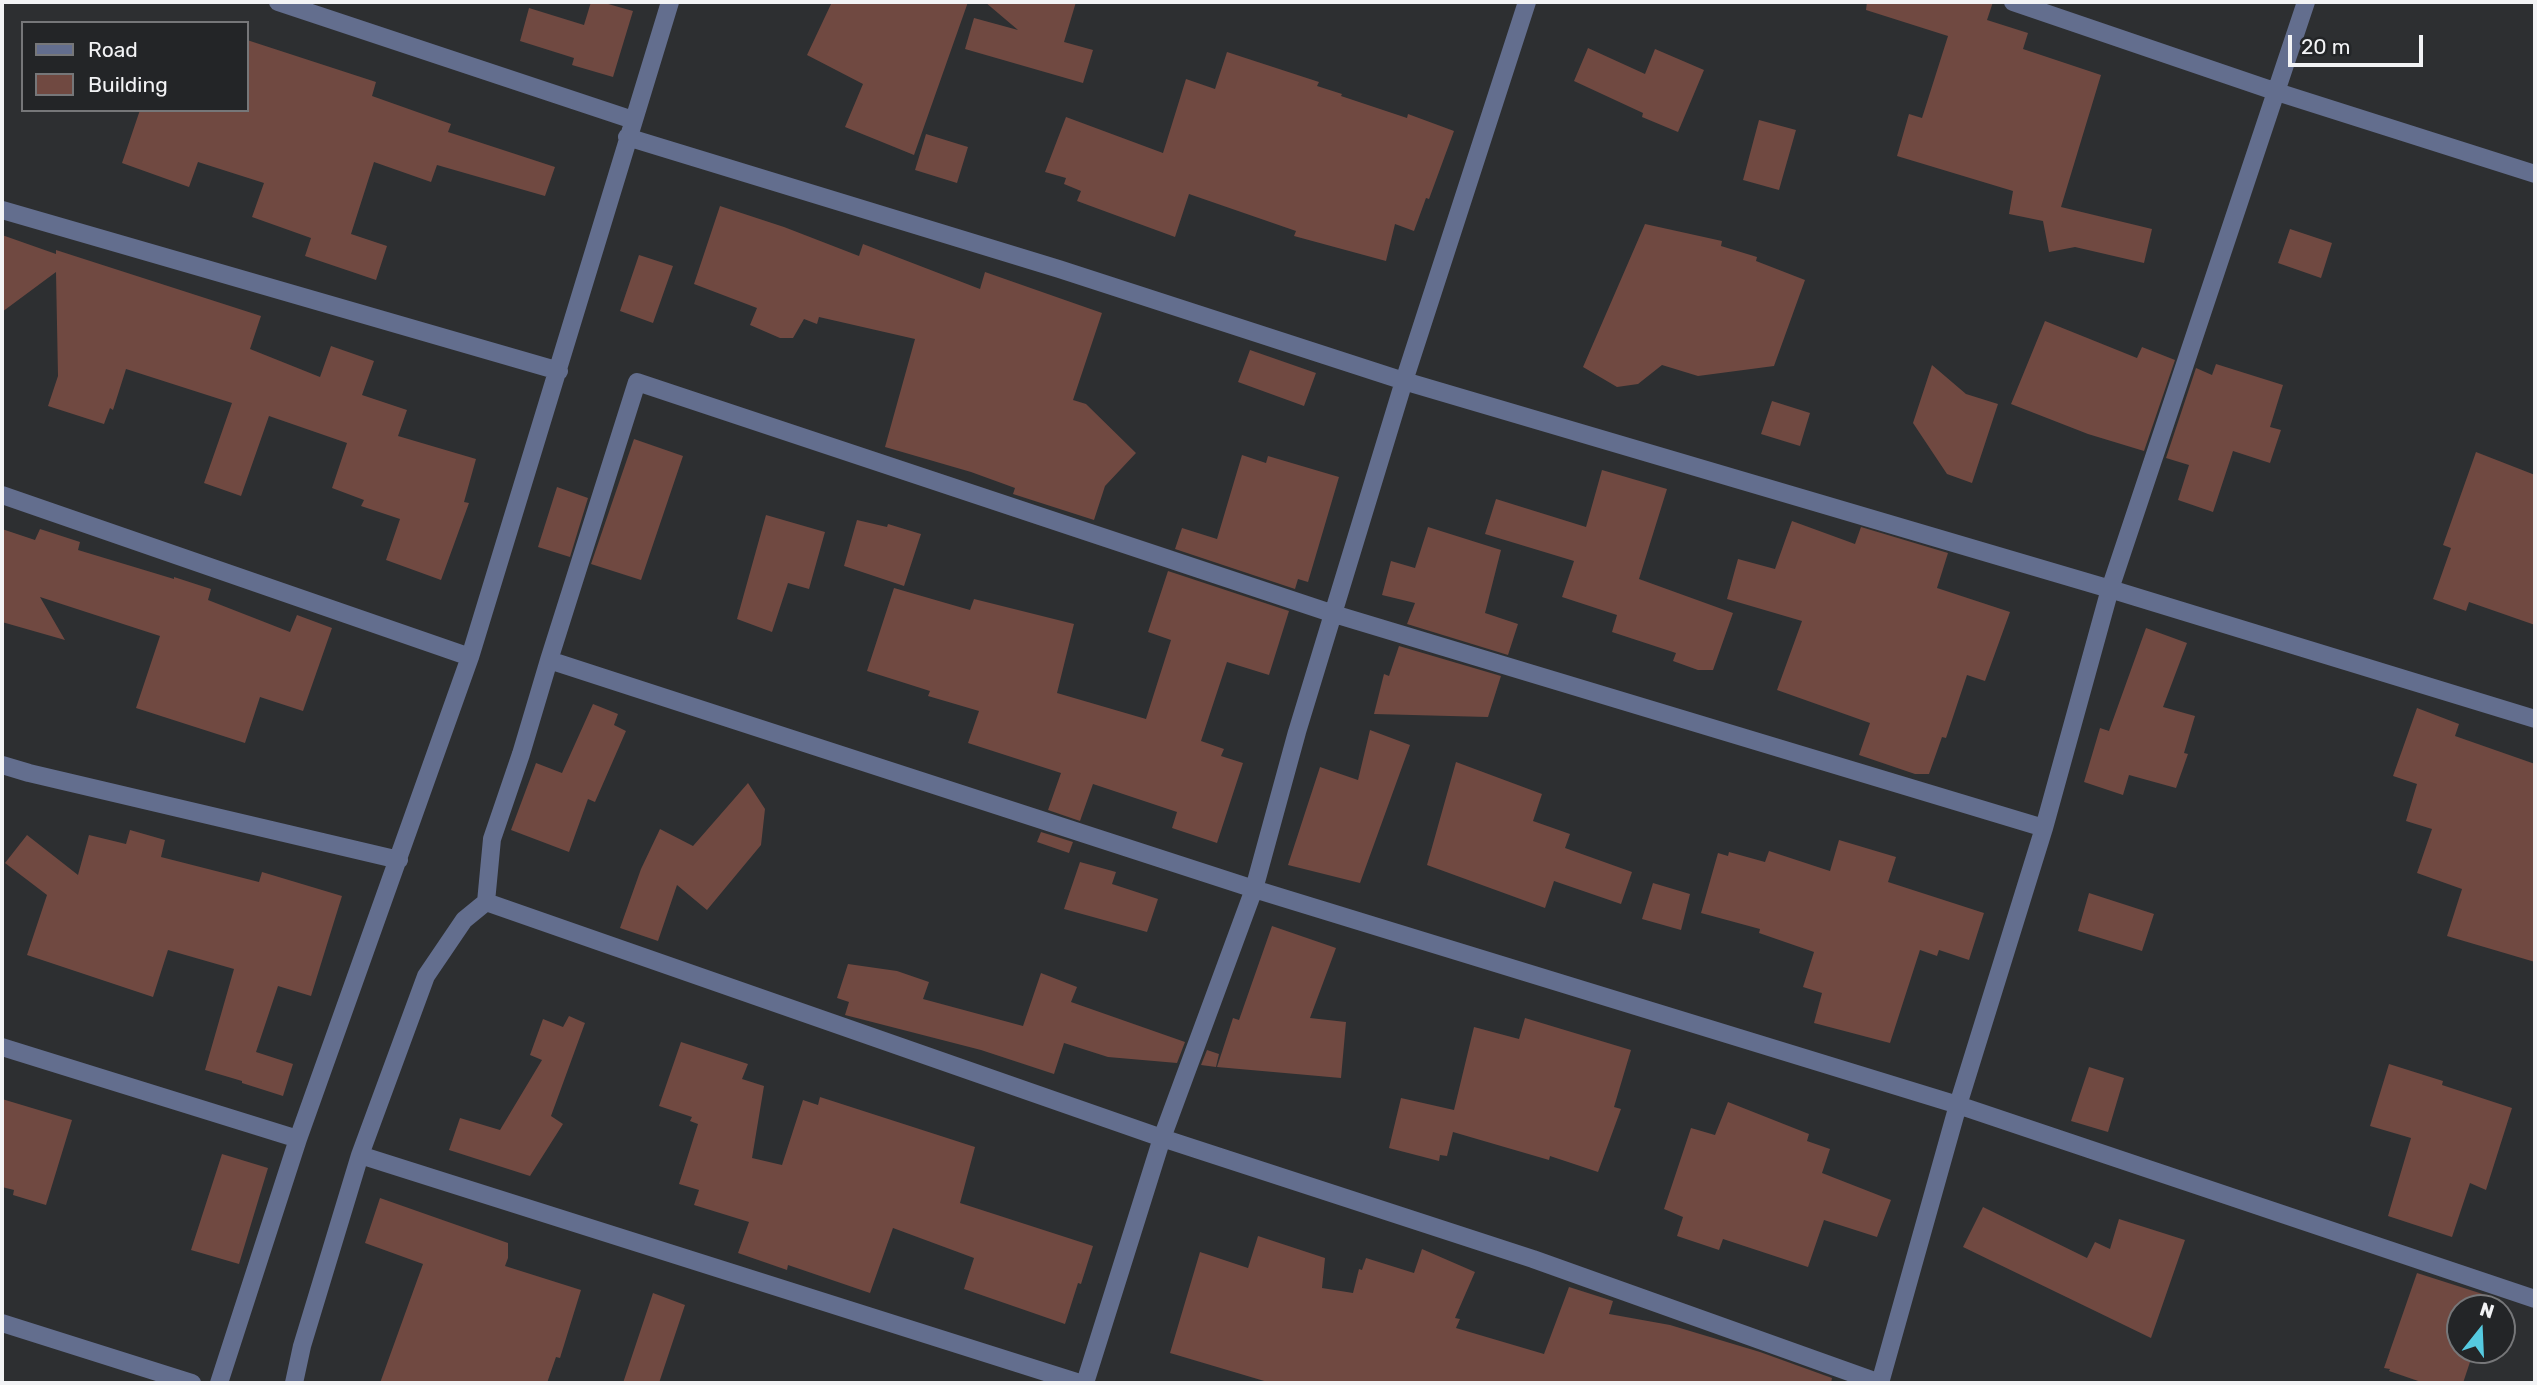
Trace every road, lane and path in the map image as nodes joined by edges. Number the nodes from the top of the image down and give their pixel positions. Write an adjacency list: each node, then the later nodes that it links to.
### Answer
1 (278, 2): 7 (street)
2 (670, 2): 7 (street)
3 (1527, 2): 11 (street)
4 (2013, 2): 6 (street)
5 (2306, 2): 6 (street)
6 (2277, 92): 8 (street); 13 (street)
7 (630, 129): 10 (street); 11 (street)
8 (2535, 174)
9 (2, 210): 10 (street)
10 (559, 371): 15 (street)
11 (1404, 381): 13 (street); 14 (street)
12 (2, 495): 15 (street)
13 (2110, 589): 17 (street); 19 (street)
14 (1334, 614): 16 (street); 19 (street); 21 (street)
15 (470, 657): 20 (street)
16 (550, 660): 21 (street); 22 (street)
17 (2535, 719)
18 (2, 765): 20 (street)
19 (2044, 828): 24 (street)
20 (399, 860): 26 (street)
21 (1254, 889): 24 (street); 25 (street)
22 (486, 902): 25 (street); 27 (street)
23 (2, 1047): 26 (street)
24 (1958, 1105): 25 (street); 28 (street)
25 (1162, 1138): 34 (street)
26 (298, 1139): 31 (street)
27 (360, 1155): 32 (street); 33 (street)
28 (2535, 1299)
29 (2, 1323): 30 (street)
30 (192, 1383)
31 (219, 1383)
32 (294, 1383)
33 (1080, 1383)
34 (1085, 1383)

